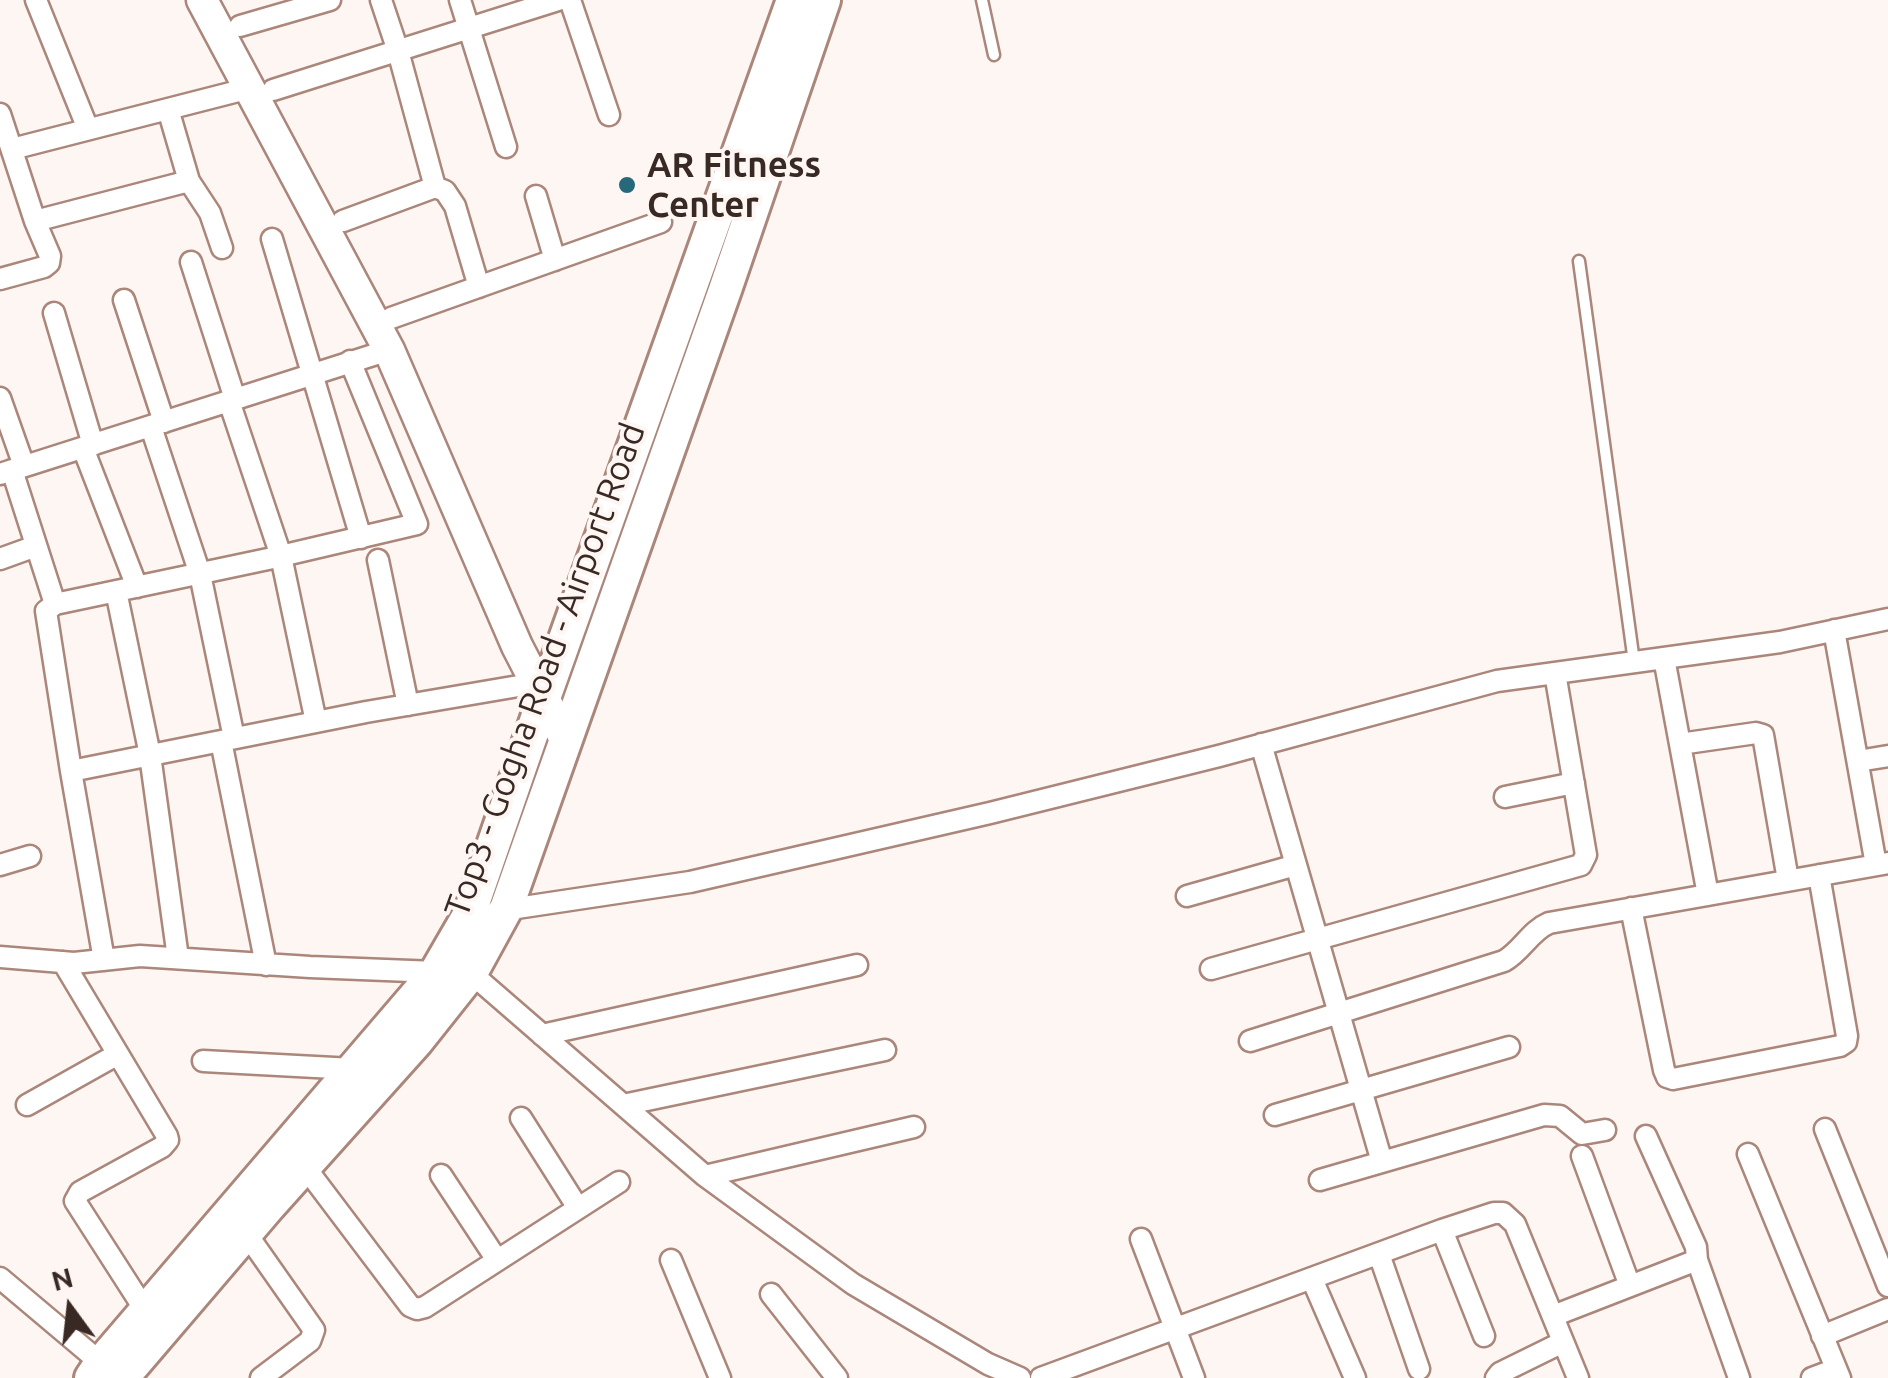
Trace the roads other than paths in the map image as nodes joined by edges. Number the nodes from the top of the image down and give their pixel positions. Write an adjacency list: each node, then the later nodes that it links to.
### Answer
1 (36, 0): 19 (street)
2 (202, 0): 15 (street)
3 (330, 0): 11 (street)
4 (381, 0): 13 (street)
5 (460, 0): 12 (street)
6 (558, 0): 12 (street)
7 (570, 0): 18 (street)
8 (794, 0): 59 (main road)
9 (824, 0): 62 (main road, Top3 - Gogha Road - Airport Road)
10 (982, 0): 14 (lane)
11 (233, 13): 15 (street)
12 (469, 28): 13 (street); 20 (street)
13 (398, 51): 15 (street); 23 (street)
14 (994, 55)
15 (262, 89): 16 (street); 26 (street); 38 (street)
16 (168, 108): 19 (street); 22 (street)
17 (0, 114): 21 (street)
18 (609, 116)
19 (88, 129): 21 (street)
20 (506, 147)
21 (12, 149): 25 (street)
22 (189, 181): 25 (street); 29 (street)
23 (434, 187): 26 (street); 34 (street)
24 (536, 196): 30 (street)
25 (35, 220): 33 (street)
26 (343, 221): 37 (street)
27 (661, 222): 30 (street)
28 (272, 239): 40 (street)
29 (222, 248)
30 (555, 260): 34 (street)
31 (1579, 261): 57 (lane)
32 (191, 262): 42 (street)
33 (0, 279)
34 (480, 287): 37 (street)
35 (124, 300): 43 (street)
36 (54, 313): 44 (street)
37 (392, 318): 59 (street)
38 (389, 350): 39 (street); 59 (street)
39 (350, 361): 40 (street); 46 (street)
40 (314, 373): 42 (street); 46 (street)
41 (0, 398): 45 (street)
42 (232, 400): 43 (street); 48 (street)
43 (157, 425): 44 (street); 51 (street)
44 (88, 446): 45 (street); 52 (street)
45 (12, 470): 47 (street)
46 (361, 538): 48 (street)
47 (36, 546): 49 (street); 53 (street)
48 (281, 556): 51 (street); 61 (street)
49 (0, 559)
50 (378, 560): 60 (street)
51 (200, 574): 52 (street); 63 (street)
52 (126, 589): 53 (street); 66 (street)
53 (54, 604): 69 (street)
54 (1888, 618): 55 (street)
55 (1834, 630): 56 (street); 68 (street)
56 (1664, 658): 57 (street); 65 (street)
57 (1634, 662): 58 (street)
58 (1555, 673): 64 (street); 70 (street)
59 (544, 686): 60 (street); 62 (street); 82 (main road)
60 (408, 705): 61 (street)
61 (316, 722): 63 (street)
62 (571, 728): 81 (main road, Top3 - Gogha Road - Airport Road)
63 (227, 740): 66 (street); 88 (street)
64 (1262, 744): 75 (street); 81 (street)
65 (1680, 744): 77 (street); 78 (street)
66 (150, 755): 69 (street); 85 (street)
67 (1888, 756): 68 (street)
68 (1858, 761): 73 (street)
69 (71, 770): 86 (street)
70 (1574, 782): 71 (street); 83 (street)
71 (1505, 797)
72 (30, 856): 74 (street)
73 (1882, 864): 76 (street)
74 (0, 865)
75 (1296, 865): 79 (street); 83 (street)
76 (1818, 875): 77 (street); 80 (street)
77 (1788, 880): 78 (street)
78 (1708, 894): 80 (street)
79 (1187, 896)
80 (1631, 908): 92 (street)
81 (506, 910): 82 (street); 90 (main road, Top3 - Gogha Road - Airport Road)
82 (469, 915): 90 (main road)
83 (1317, 938): 91 (street); 92 (street)
84 (0, 956): 87 (street)
85 (178, 958): 86 (street); 88 (street)
86 (104, 960): 87 (street)
87 (63, 962): 97 (street)
88 (266, 965): 90 (street)
89 (857, 965): 93 (street)
90 (451, 966): 93 (street); 99 (main road); 112 (main road, Top3 - Gogha Road - Airport Road)
91 (1210, 968)
92 (1339, 1014): 94 (street); 100 (street)
93 (542, 1035): 102 (street)
94 (1250, 1041)
95 (1509, 1047): 100 (street)
96 (885, 1050): 102 (street)
97 (118, 1054): 101 (street); 131 (street)
98 (203, 1061): 99 (street)
99 (354, 1069): 131 (main road)
100 (1361, 1090): 103 (street); 111 (street)
101 (28, 1105)
102 (624, 1105): 114 (street)
103 (1275, 1115)
104 (521, 1118): 117 (street)
105 (914, 1127): 114 (street)
106 (1825, 1129): 128 (street)
107 (1606, 1130): 111 (street)
108 (1646, 1136): 124 (street)
109 (1748, 1154): 135 (street)
110 (1582, 1156): 127 (street)
111 (1382, 1162): 115 (street)
112 (304, 1166): 119 (main road, Top3 - Gogha Road - Airport Road); 122 (street)
113 (441, 1175): 122 (street)
114 (705, 1176): 144 (street)
115 (1320, 1180)
116 (620, 1182): 117 (street)
117 (578, 1208): 122 (street)
118 (1442, 1230): 121 (street); 132 (street); 134 (street)
119 (246, 1233): 139 (main road, Top3 - Gogha Road - Airport Road); 142 (street)
120 (1140, 1239): 133 (street)
121 (1379, 1254): 126 (street); 138 (street)
122 (497, 1260)
123 (671, 1260): 141 (street)
124 (1697, 1260): 127 (street); 151 (street)
125 (0, 1278): 139 (street)
126 (1312, 1278): 133 (street); 148 (street)
127 (1630, 1286): 132 (street)
128 (1888, 1286)
129 (771, 1294): 143 (street)
130 (1888, 1308): 135 (street)
131 (145, 1310): 139 (main road)
132 (1552, 1316): 136 (street)
133 (1175, 1329): 137 (street); 147 (street)
134 (1484, 1336)
135 (1822, 1336): 140 (street)
136 (1563, 1342): 149 (street); 150 (street)
137 (1102, 1356): 145 (street); 146 (street)
138 (1419, 1370)
139 (105, 1373)
140 (1838, 1373): 152 (street)
141 (716, 1377)
142 (261, 1378)
143 (837, 1378)
144 (1020, 1378)
145 (1041, 1378)
146 (1111, 1378)
147 (1194, 1378)
148 (1354, 1378)
149 (1496, 1378)
150 (1578, 1378)
151 (1738, 1378)
152 (1812, 1378)

